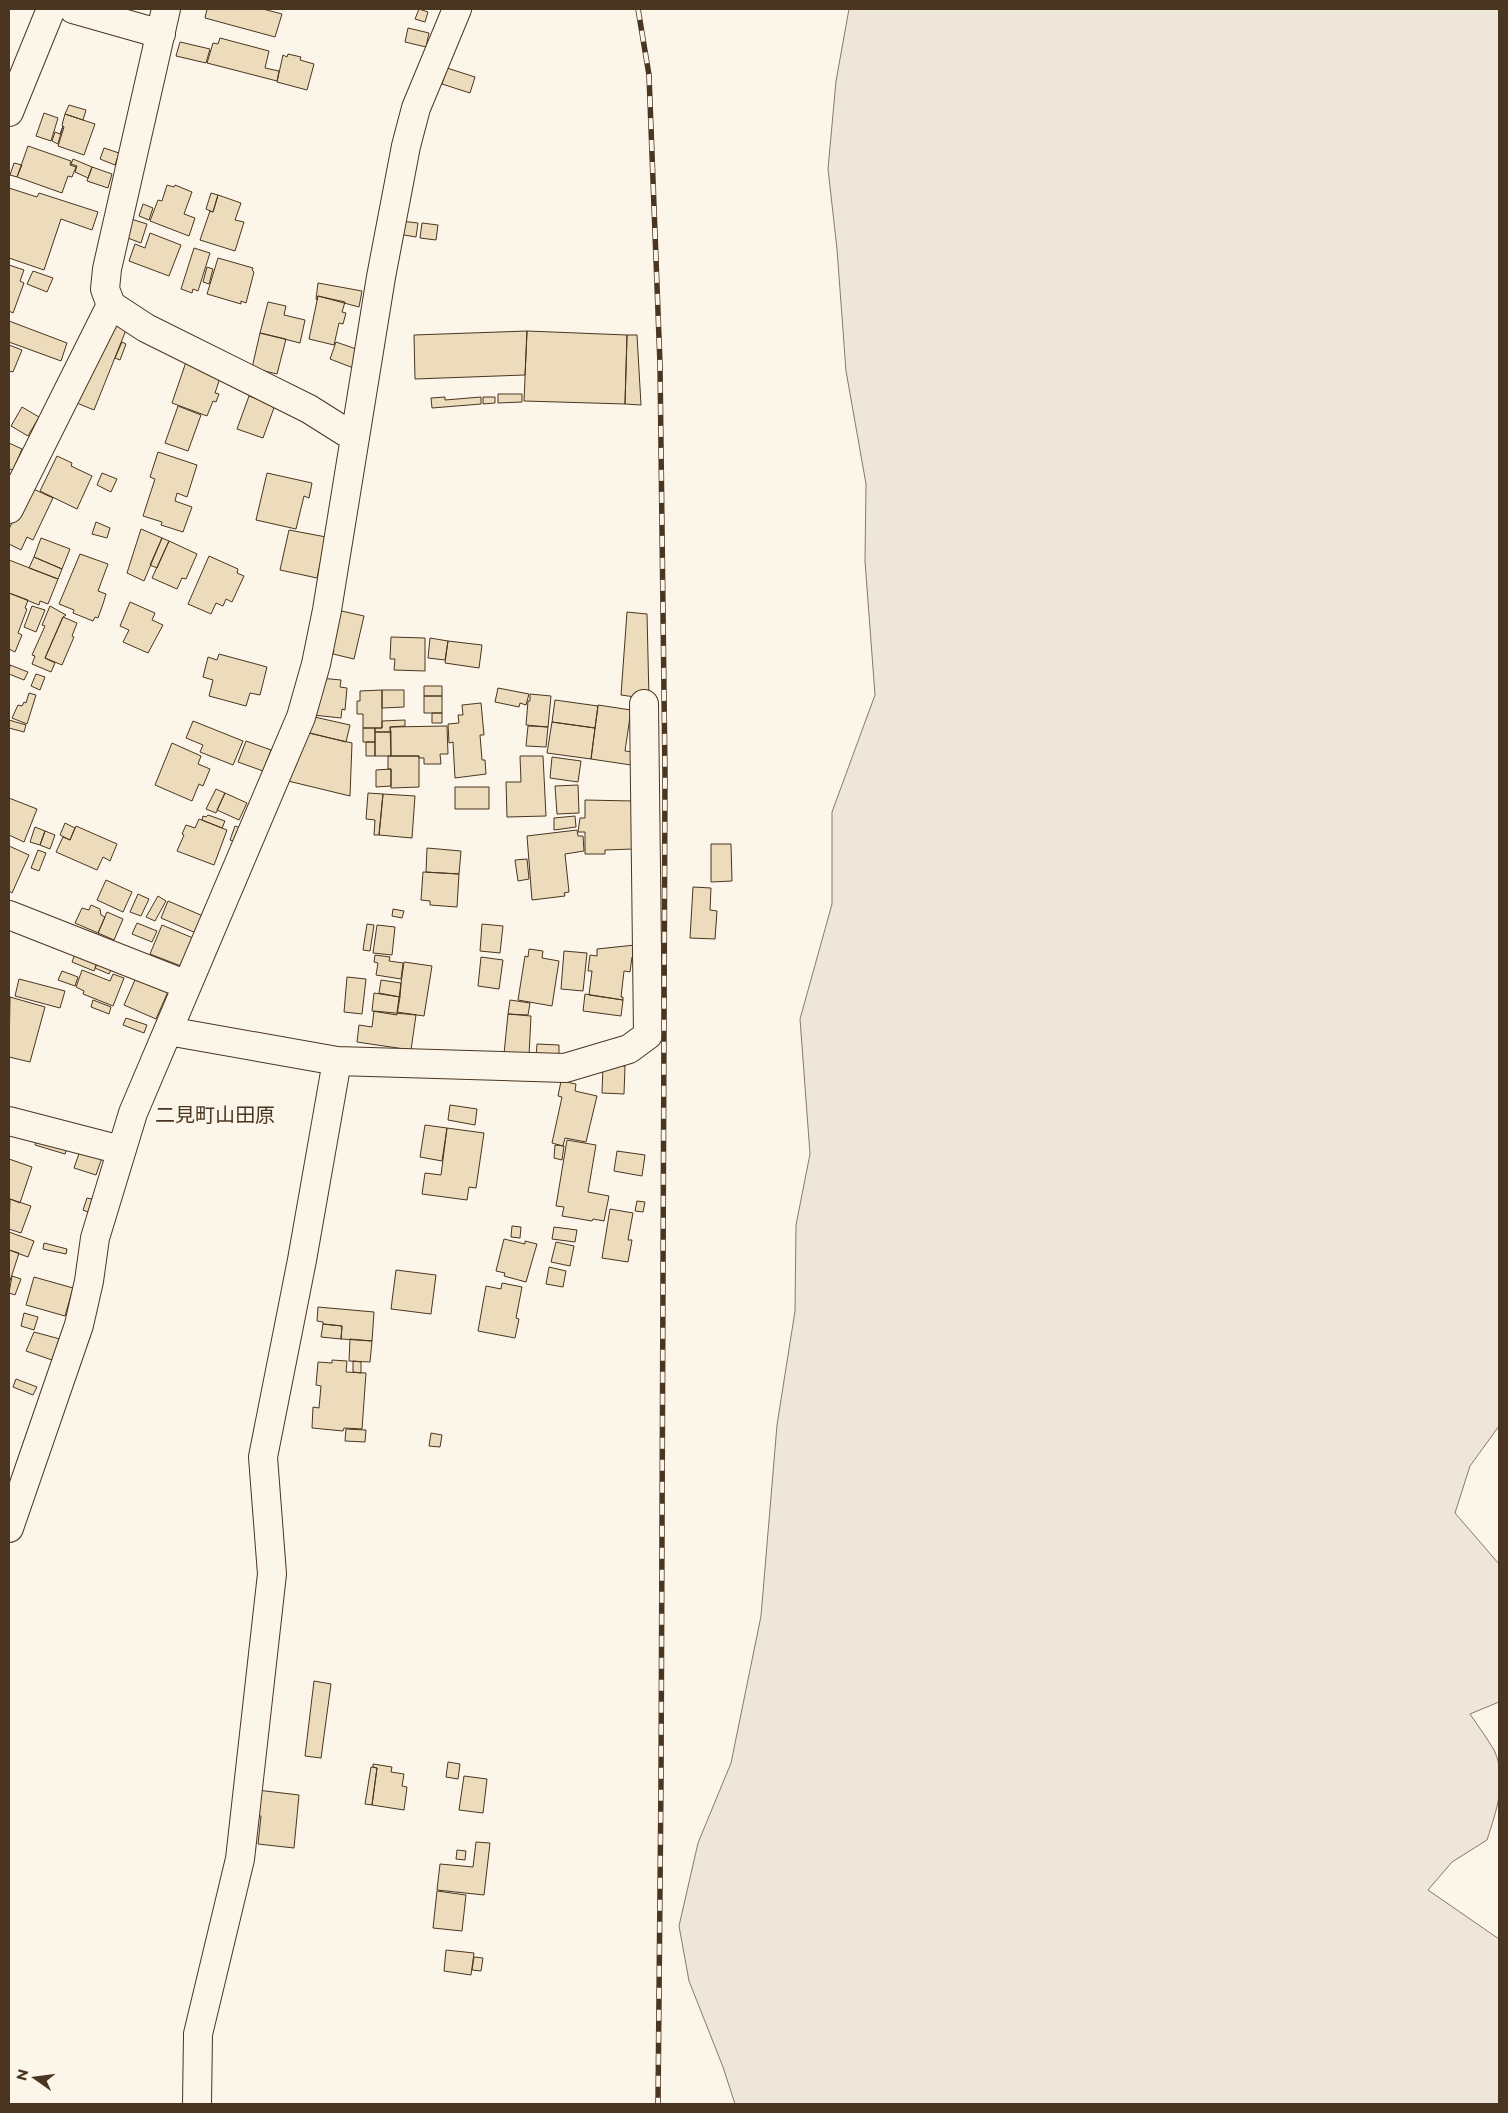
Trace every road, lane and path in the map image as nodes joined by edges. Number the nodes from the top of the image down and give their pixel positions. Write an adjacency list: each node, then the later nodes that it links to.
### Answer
1 (51, 9): 5 (street)
2 (73, 9): 4 (street)
3 (457, 9): 7 (street)
4 (164, 21): 6 (street)
5 (9, 112)
6 (111, 305): 7 (street); 8 (street)
7 (355, 438): 11 (street)
8 (9, 509)
9 (644, 704): 13 (street)
10 (9, 915): 11 (street)
11 (187, 985): 12 (street)
12 (168, 1031): 13 (street); 15 (street)
13 (337, 1060): 17 (street)
14 (9, 1121): 15 (street)
15 (121, 1150): 16 (street)
16 (9, 1524)
17 (197, 2104)

